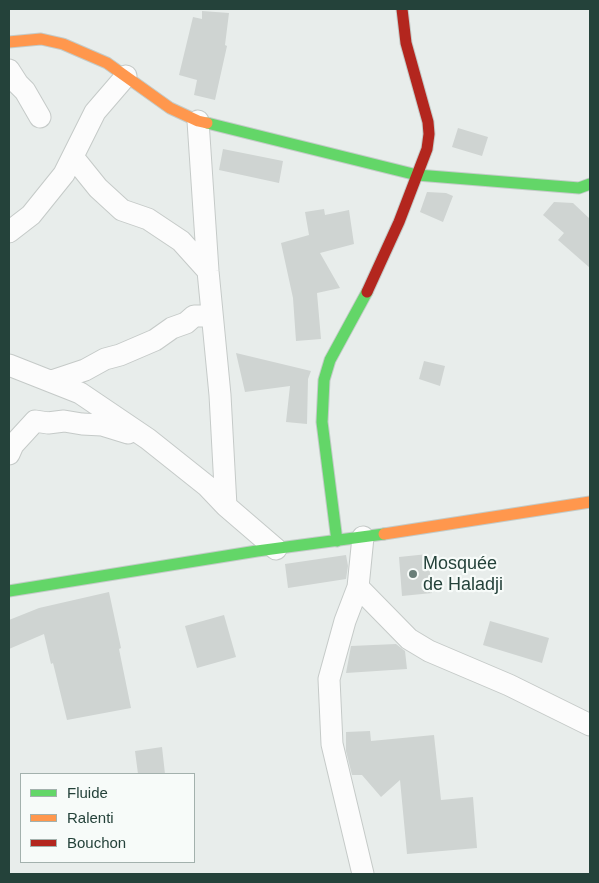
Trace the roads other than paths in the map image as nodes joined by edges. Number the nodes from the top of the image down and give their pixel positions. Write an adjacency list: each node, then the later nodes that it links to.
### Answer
1 (402, 9): 8 (street)
2 (9, 42): 4 (street)
3 (9, 70): 5 (street)
4 (126, 76): 6 (street); 7 (street)
5 (40, 117)
6 (198, 120): 8 (street); 11 (street)
7 (73, 156): 10 (street); 11 (street)
8 (417, 175): 9 (street); 20 (street)
9 (590, 184)
10 (9, 232)
11 (208, 271): 12 (street)
12 (212, 316): 14 (street); 18 (street)
13 (9, 366): 14 (street)
14 (52, 381): 15 (street)
15 (148, 439): 16 (street); 18 (street)
16 (9, 454)
17 (590, 502): 19 (street)
18 (226, 506): 21 (street)
19 (363, 538): 20 (street); 22 (street)
20 (337, 541): 21 (street)
21 (276, 548): 23 (street)
22 (358, 587): 24 (street); 25 (street)
23 (9, 591)
24 (590, 725)
25 (364, 874)

